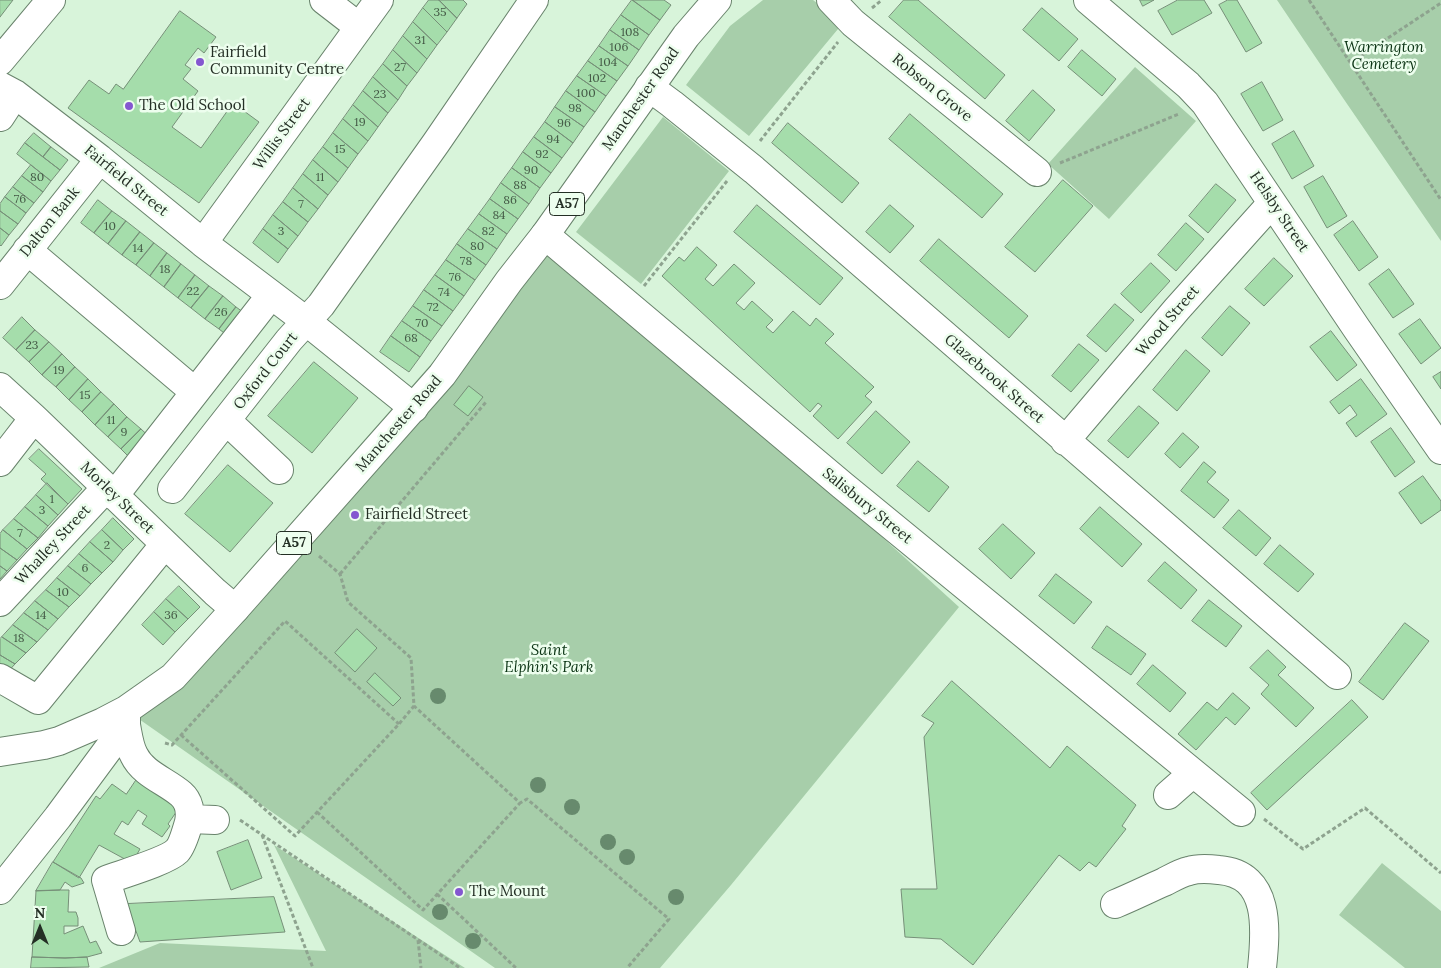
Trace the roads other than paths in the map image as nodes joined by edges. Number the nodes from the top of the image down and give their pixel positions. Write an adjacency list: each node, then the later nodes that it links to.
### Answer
1 (51, 0): 9 (street)
2 (324, 0): 8 (street)
3 (378, 0): 8 (street, Willis Street)
4 (534, 0): 21 (street, Oxford Court)
5 (831, 0): 14 (street, Robson Grove)
6 (1088, 0): 15 (street, Helsby Street)
7 (710, 2): 10 (street, Manchester Road / A57)
8 (359, 26): 17 (street, Willis Street)
9 (0, 61)
10 (649, 87): 16 (street, Manchester Road / A57); 27 (street, Glazebrook Street)
11 (8, 90): 12 (street); 13 (street, Fairfield Street)
12 (0, 117)
13 (100, 159): 17 (street, Fairfield Street); 18 (street, Dalton Bank)
14 (1037, 172)
15 (1272, 202): 27 (street, Wood Street); 28 (street, Helsby Street)
16 (545, 235): 24 (street, Manchester Road / A57); 41 (street, Salisbury Street)
17 (203, 243): 20 (street, Fairfield Street)
18 (27, 250): 19 (street, Dalton Bank); 23 (street)
19 (0, 285)
20 (271, 295): 21 (street, Fairfield Street); 23 (street, Whalley Street)
21 (306, 321): 24 (street, Fairfield Street); 26 (street, Oxford Court)
22 (0, 387): 25 (street, Morley Street)
23 (195, 392): 32 (street, Whalley Street)
24 (414, 408): 35 (street, Manchester Road / A57)
25 (34, 418): 29 (street); 32 (street, Morley Street)
26 (226, 421): 30 (street, Oxford Court); 31 (street, Oxford Court)
27 (1065, 440): 36 (street, Glazebrook Street)
28 (1441, 450)
29 (0, 462)
30 (279, 470)
31 (172, 489)
32 (110, 492): 33 (street, Morley Street); 34 (street, Whalley Street)
33 (165, 544): 35 (street, Morley Street); 37 (street)
34 (0, 602)
35 (235, 609): 38 (street, Manchester Road / A57)
36 (1337, 675)
37 (0, 678)
38 (126, 718): 39 (street, Manchester Road / A57); 40 (street); 42 (street)
39 (0, 752)
40 (148, 772): 42 (street); 47 (street)
41 (1193, 773): 43 (street); 44 (street, Salisbury Street)
42 (90, 774): 45 (street)
43 (1168, 795)
44 (1241, 812)
45 (0, 890)
46 (1115, 904): 48 (street)
47 (121, 931)
48 (1262, 968)

